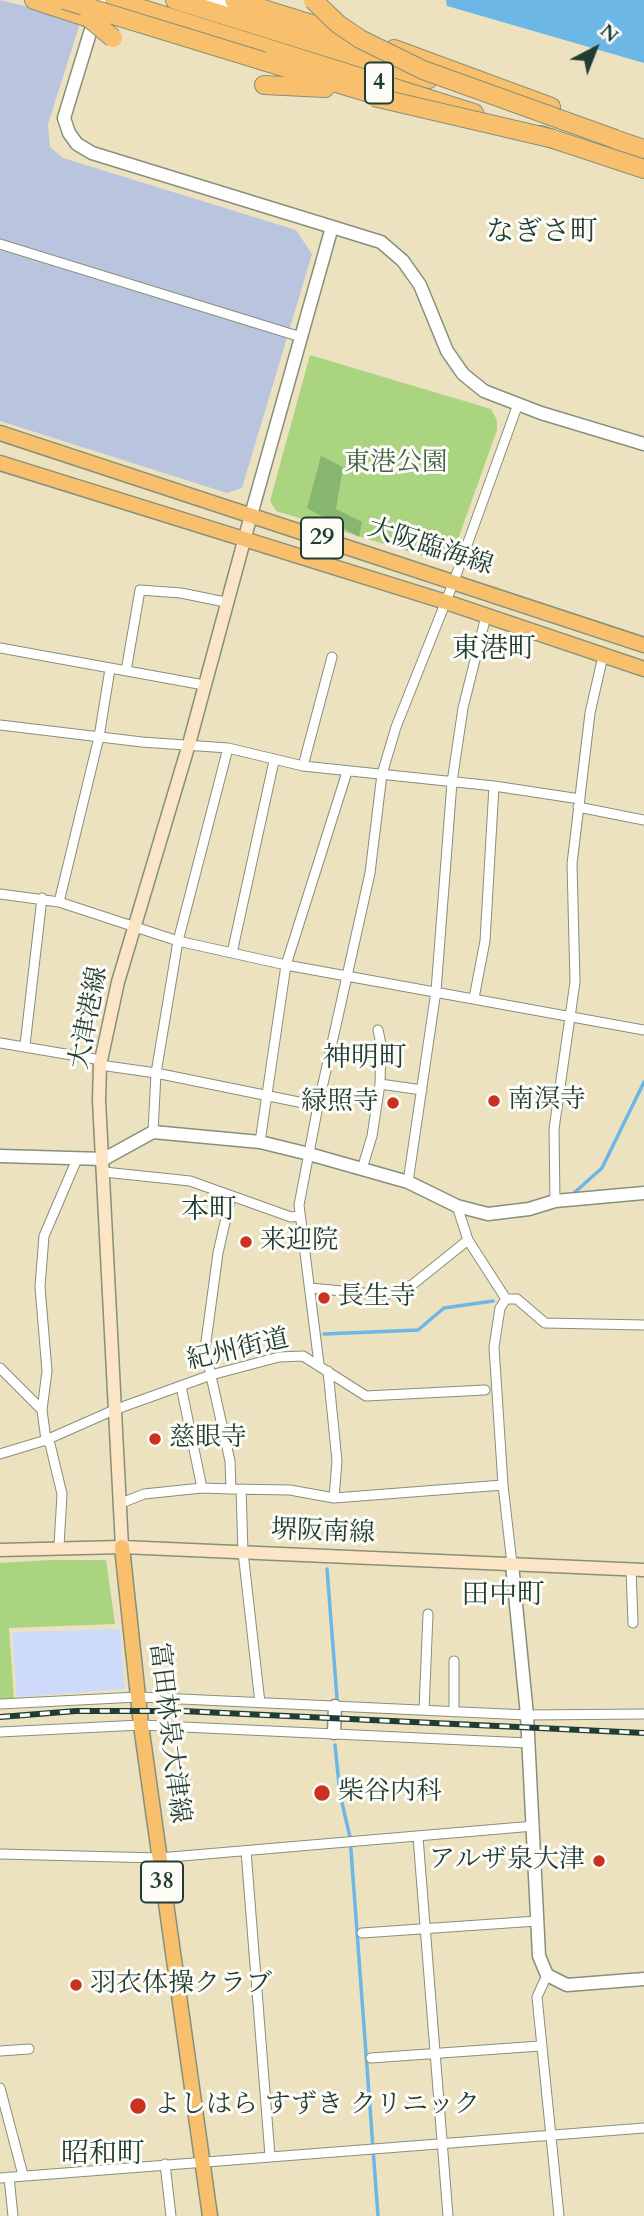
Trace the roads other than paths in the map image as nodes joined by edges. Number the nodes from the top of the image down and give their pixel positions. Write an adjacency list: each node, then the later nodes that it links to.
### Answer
1 (34, 0): 8 (highway, bridge)
2 (64, 0): 10 (highway, bridge)
3 (175, 0): 13 (highway, 4, bridge)
4 (211, 0): 11 (street)
5 (234, 0): 11 (highway, 4)
6 (313, 0): 13 (highway, bridge)
7 (100, 1): 10 (street); 12 (highway, 4, bridge); 17 (street)
8 (113, 38)
9 (264, 85): 12 (highway, bridge)
10 (436, 112): 16 (street)
11 (564, 112): 14 (street)
12 (554, 139): 16 (highway, 4)
13 (615, 139): 15 (highway, 4)
14 (644, 141)
15 (644, 149)
16 (644, 171)
17 (332, 227): 19 (street); 20 (street)
18 (0, 244): 19 (street)
19 (301, 337): 24 (street)
20 (517, 404): 22 (street); 26 (street)
21 (0, 433): 24 (main road, 大阪臨海線 / 29)
22 (644, 444)
23 (0, 463): 25 (main road, 大阪臨海線 / 29)
24 (251, 515): 25 (main road, 大津港線); 26 (main road, 大阪臨海線 / 29)
25 (244, 538): 27 (main road, 大阪臨海線 / 29); 28 (main road, 大津港線)
26 (454, 581): 27 (street); 30 (main road, 大阪臨海線 / 29)
27 (446, 602): 29 (main road, 大阪臨海線 / 29); 45 (street)
28 (225, 603): 36 (street); 37 (main road, 大津港線)
29 (486, 616): 32 (main road, 大阪臨海線 / 29); 46 (street)
30 (644, 645)
31 (0, 648): 34 (street)
32 (603, 656): 35 (main road, 大阪臨海線 / 29); 48 (street)
33 (332, 657): 43 (street)
34 (110, 669): 36 (street); 39 (street)
35 (644, 669)
36 (126, 671): 37 (street)
37 (204, 685): 40 (main road, 大津港線)
38 (0, 725): 39 (street)
39 (99, 737): 40 (street); 52 (street)
40 (189, 744): 41 (street); 53 (main road, 大津港線)
41 (228, 748): 42 (street); 54 (street)
42 (274, 761): 43 (street); 55 (street)
43 (303, 766): 44 (street)
44 (347, 772): 45 (street); 56 (street)
45 (382, 774): 46 (street); 57 (street)
46 (452, 782): 47 (street); 58 (street)
47 (494, 786): 48 (street); 59 (street)
48 (579, 803): 49 (street); 60 (street)
49 (644, 820)
50 (0, 894): 51 (street)
51 (41, 898): 52 (street); 64 (street)
52 (59, 902): 53 (street)
53 (134, 928): 54 (street); 65 (main road, 大津港線)
54 (177, 941): 55 (street); 66 (street)
55 (232, 953): 56 (street)
56 (286, 965): 57 (street); 69 (street)
57 (348, 975): 58 (street); 70 (street)
58 (436, 991): 59 (street); 68 (street)
59 (474, 998): 60 (street)
60 (571, 1018): 62 (street); 81 (street)
61 (378, 1030): 67 (street)
62 (644, 1030)
63 (0, 1042): 64 (street)
64 (25, 1045): 65 (street)
65 (101, 1063): 66 (street); 76 (main road, 大津港線)
66 (156, 1073): 69 (street); 71 (street)
67 (380, 1084): 68 (street); 77 (street)
68 (422, 1090): 78 (street)
69 (266, 1096): 70 (street); 72 (street)
70 (318, 1106): 73 (street)
71 (153, 1132): 72 (street); 76 (street)
72 (260, 1142): 73 (street)
73 (309, 1154): 77 (street); 83 (street)
74 (0, 1156): 75 (street)
75 (78, 1159): 76 (street); 94 (street)
76 (104, 1166): 80 (street); 95 (main road, 大津港線)
77 (362, 1168): 78 (street)
78 (408, 1182): 82 (street)
79 (644, 1193): 81 (street)
80 (231, 1196): 83 (street); 91 (street)
81 (555, 1201): 82 (street)
82 (457, 1206): 84 (street)
83 (300, 1216): 85 (street)
84 (468, 1240): 85 (street); 86 (street)
85 (310, 1288): 88 (street)
86 (506, 1298): 87 (street); 93 (street)
87 (644, 1325)
88 (319, 1364): 90 (street, 紀州街道); 91 (street, 紀州街道)
89 (0, 1368): 94 (street)
90 (328, 1371): 93 (street, 紀州街道); 101 (street)
91 (211, 1375): 92 (street, 紀州街道); 100 (street)
92 (181, 1386): 95 (street, 紀州街道); 99 (street)
93 (490, 1389): 98 (street)
94 (42, 1410): 96 (street)
95 (114, 1410): 96 (street, 紀州街道); 102 (main road, 大津港線)
96 (46, 1440): 97 (street, 紀州街道); 103 (street)
97 (0, 1454)
98 (503, 1485): 101 (street); 107 (street)
99 (202, 1488): 100 (street); 102 (street)
100 (236, 1489): 101 (street); 106 (street)
101 (334, 1498)
102 (119, 1504): 104 (main road, 大津港線)
103 (59, 1546): 104 (main road, 堺阪南線); 105 (main road, 堺阪南線)
104 (121, 1547): 106 (main road, 堺阪南線); 112 (main road, 富田林泉大津線 / 38)
105 (0, 1550)
106 (243, 1552): 107 (main road, 堺阪南線); 113 (street)
107 (512, 1564): 108 (main road, 堺阪南線); 119 (street)
108 (638, 1569): 110 (street)
109 (428, 1614): 116 (street)
110 (633, 1623)
111 (454, 1661): 117 (street)
112 (138, 1697): 113 (street); 114 (street); 120 (main road, 富田林泉大津線 / 38)
113 (260, 1703): 115 (street)
114 (0, 1704)
115 (335, 1706): 116 (street); 122 (street)
116 (424, 1710): 117 (street)
117 (454, 1712): 119 (street)
118 (644, 1714): 119 (street)
119 (527, 1715): 123 (street)
120 (141, 1724): 121 (street); 122 (street); 128 (main road, 富田林泉大津線 / 38)
121 (0, 1732)
122 (334, 1733): 123 (street)
123 (528, 1743): 124 (street)
124 (534, 1826): 125 (street); 129 (street)
125 (418, 1838): 126 (street); 130 (street)
126 (246, 1851): 128 (street); 143 (street)
127 (0, 1854): 128 (street)
128 (159, 1858): 144 (main road, 富田林泉大津線 / 38)
129 (537, 1921): 130 (street); 132 (street)
130 (425, 1928): 131 (street); 137 (street)
131 (362, 1933)
132 (547, 1975): 133 (street); 134 (street)
133 (644, 1979)
134 (540, 2046): 137 (street); 141 (street)
135 (29, 2049): 136 (street)
136 (0, 2050)
137 (435, 2054): 138 (street); 142 (street)
138 (371, 2058)
139 (0, 2088): 146 (street)
140 (644, 2128): 141 (street)
141 (550, 2134): 142 (street); 152 (street)
142 (442, 2144): 143 (street); 151 (street)
143 (270, 2156): 144 (street)
144 (202, 2161): 145 (street); 150 (main road, 富田林泉大津線 / 38)
145 (165, 2164): 146 (street); 149 (street)
146 (23, 2175): 147 (street)
147 (4, 2177): 148 (street)
148 (13, 2216)
149 (171, 2216)
150 (209, 2216)
151 (448, 2216)
152 (559, 2216)

